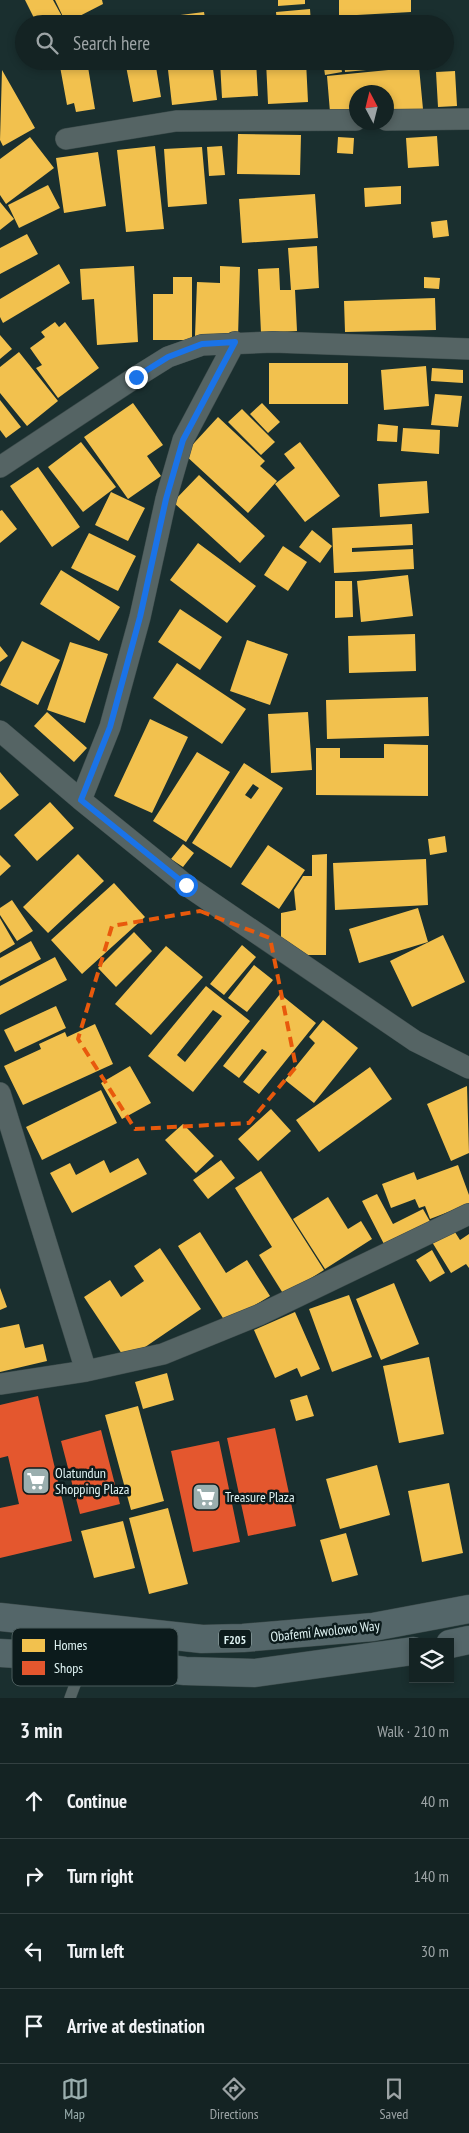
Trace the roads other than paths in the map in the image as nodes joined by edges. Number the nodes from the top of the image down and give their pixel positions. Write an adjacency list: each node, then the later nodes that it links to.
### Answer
1 (469, 119): 3 (street)
2 (349, 120): 4 (street)
3 (394, 120)
4 (66, 139)
5 (235, 342): 6 (street); 7 (street); 9 (street)
6 (469, 349)
7 (0, 468)
8 (0, 731): 9 (street)
9 (81, 800): 10 (street)
10 (469, 1068)
11 (0, 1093): 13 (street)
12 (469, 1214): 13 (street)
13 (86, 1371): 14 (street)
14 (0, 1384)
15 (469, 1609): 18 (main road, Obafemi Awolowo Way / F205)
16 (0, 1618): 17 (main road, Obafemi Awolowo Way / F205)
17 (92, 1628)
18 (178, 1637)
19 (469, 1640): 20 (main road)
20 (454, 1643)
21 (409, 1652): 22 (main road)
22 (178, 1671)
23 (74, 1686): 24 (lane)
24 (70, 1698)

